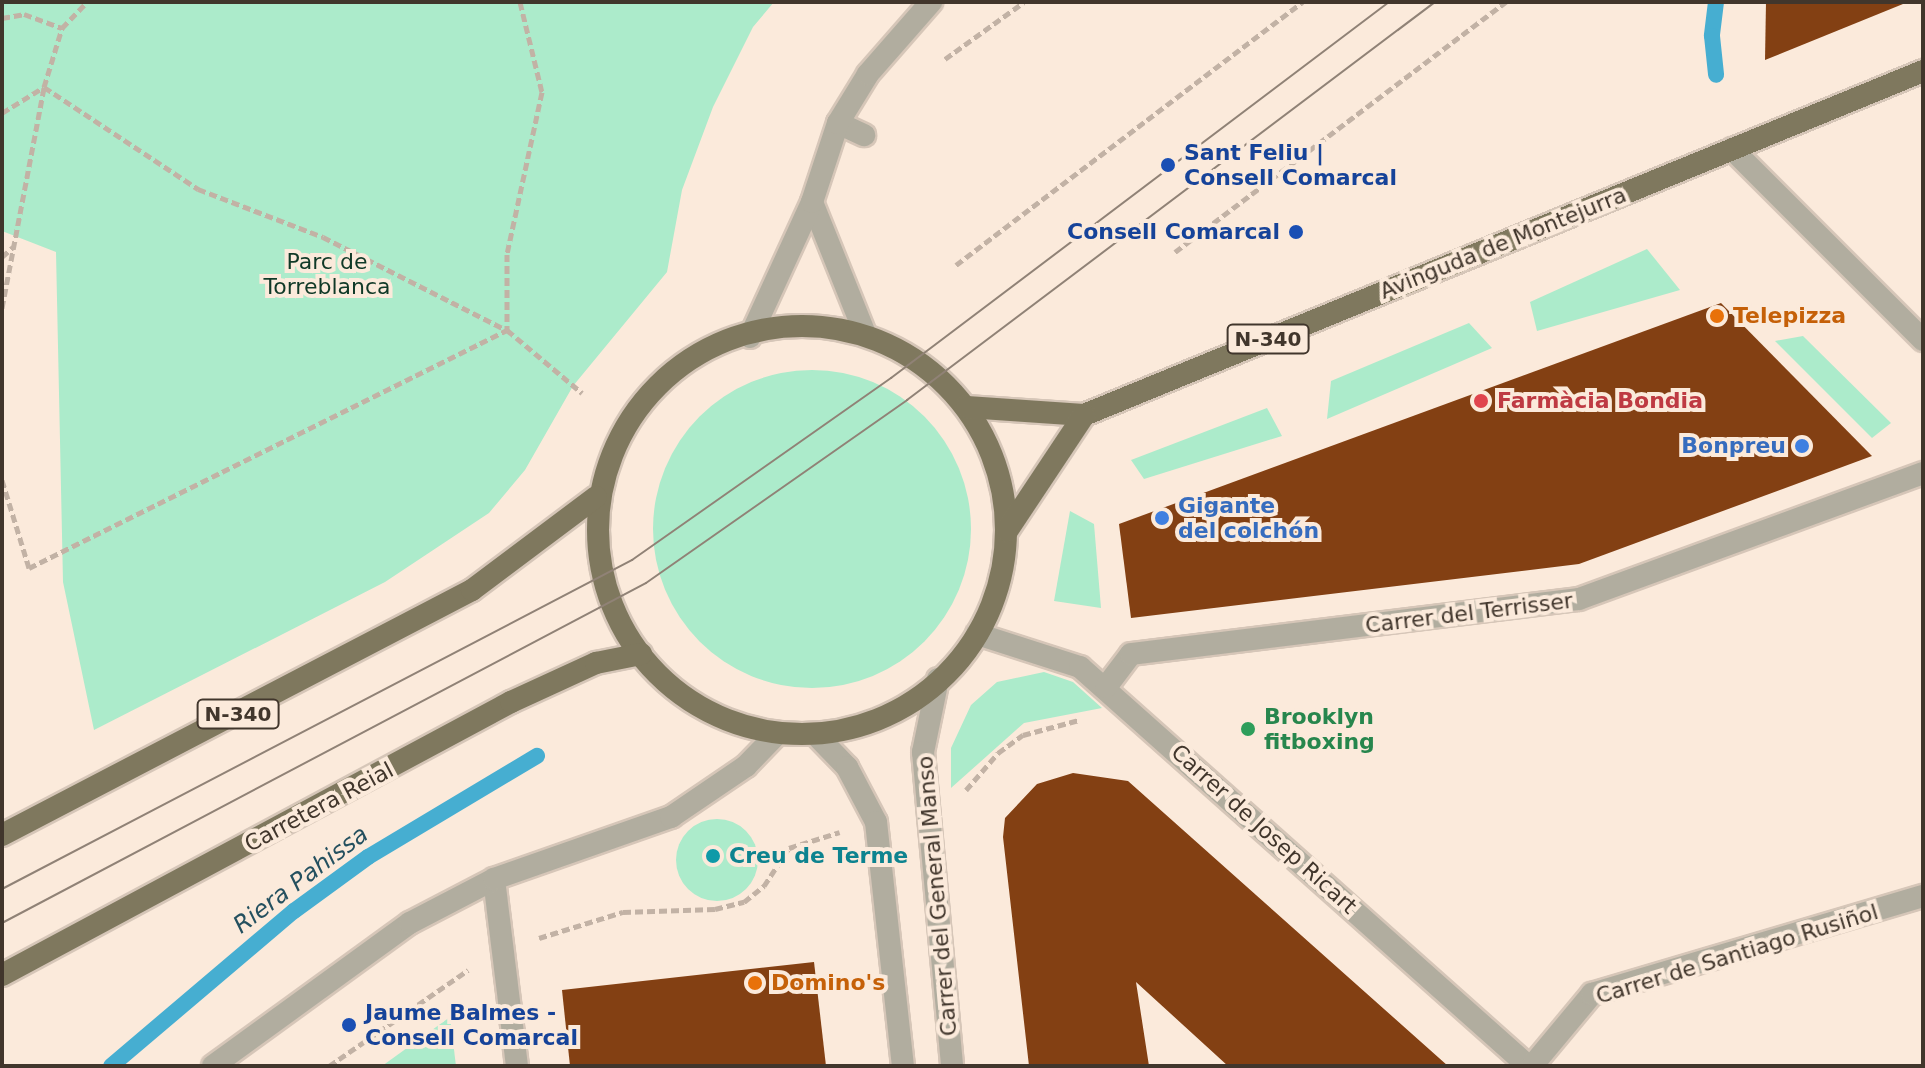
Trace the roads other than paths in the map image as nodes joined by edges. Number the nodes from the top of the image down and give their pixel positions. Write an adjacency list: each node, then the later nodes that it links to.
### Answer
1 (931, 2): 3 (street)
2 (1923, 71): 5 (main road, Avinguda de Montejurra / N-340)
3 (838, 123): 4 (street); 6 (street)
4 (864, 135)
5 (1732, 149): 9 (street); 11 (main road, Avinguda de Montejurra / N-340)
6 (812, 202): 7 (street); 8 (street)
7 (865, 334): 8 (main road); 10 (main road)
8 (750, 337): 13 (main road)
9 (1923, 340)
10 (967, 407): 11 (main road, Avinguda de Montejurra / N-340); 14 (main road)
11 (1084, 415): 14 (main road)
12 (1923, 473): 18 (street, Carrer del Terrisser)
13 (596, 497): 16 (main road); 21 (main road, N-340)
14 (1007, 531): 15 (main road)
15 (977, 634): 17 (main road); 18 (street, Carrer de Josep Ricart)
16 (641, 654): 19 (main road); 24 (main road, Carretera Reial)
17 (938, 679): 20 (main road); 28 (street, Carrer del General Manso)
18 (1106, 687): 29 (street, Carrer de Josep Ricart)
19 (776, 735): 20 (main road); 22 (street)
20 (816, 735): 27 (street)
21 (2, 835)
22 (494, 879): 25 (street); 26 (street)
23 (1923, 896): 29 (street, Carrer de Santiago Rusiñol)
24 (2, 975)
25 (213, 1066)
26 (517, 1066)
27 (903, 1066)
28 (952, 1066)
29 (1530, 1066)

